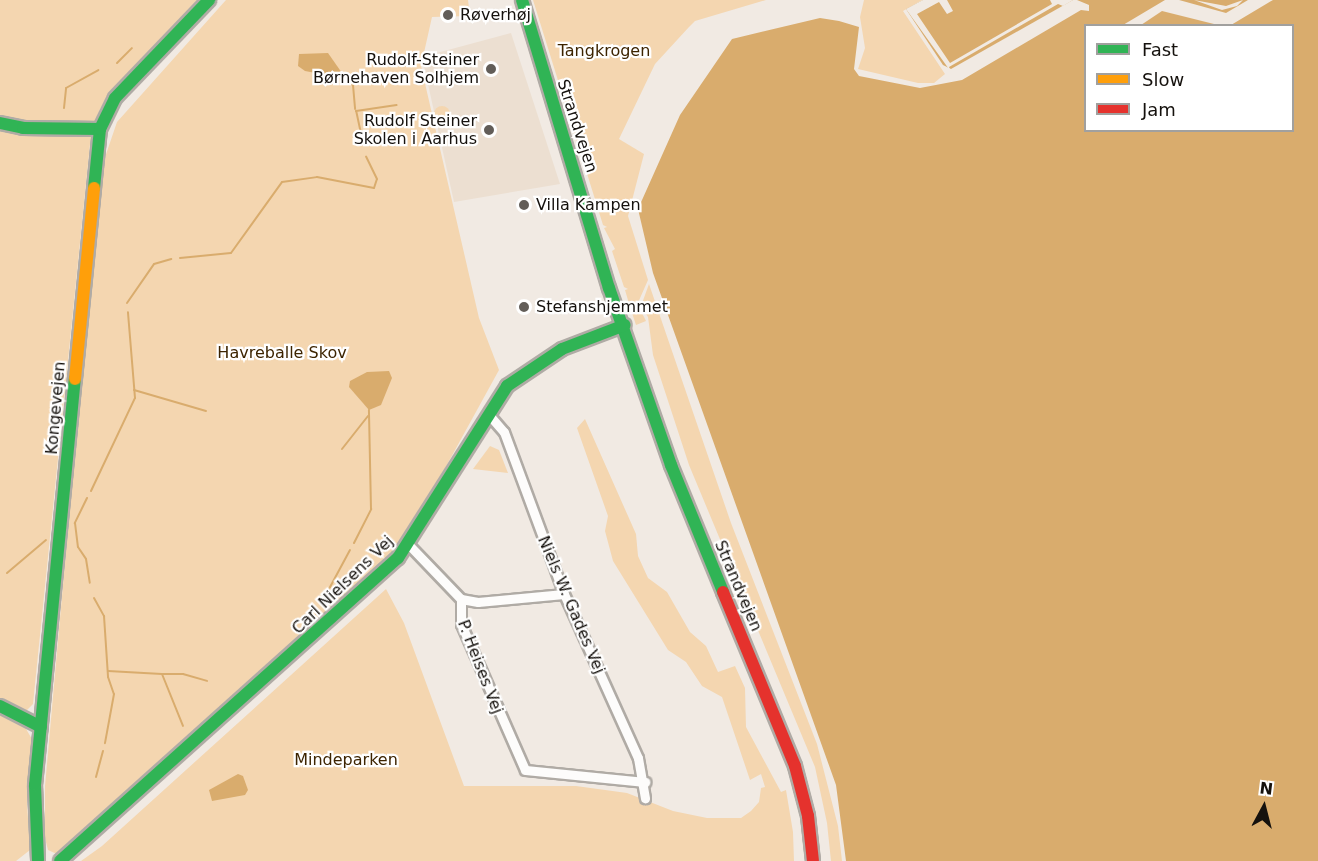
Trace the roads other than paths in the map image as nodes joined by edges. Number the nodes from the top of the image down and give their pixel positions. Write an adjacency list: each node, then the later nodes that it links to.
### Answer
1 (209, 0): 4 (street, Kongevejen)
2 (522, 0): 5 (street, Strandvejen)
3 (0, 123): 4 (street)
4 (100, 129): 11 (street, Kongevejen)
5 (625, 326): 6 (street, Carl Nielsens Vej); 16 (street, Strandvejen)
6 (490, 416): 7 (street, Carl Nielsens Vej); 8 (street, Niels W. Gades Vej)
7 (409, 545): 9 (street, P. Heises Vej); 15 (street, Carl Nielsens Vej)
8 (564, 594): 9 (street); 12 (street, Niels W. Gades Vej)
9 (461, 599): 12 (street, P. Heises Vej)
10 (0, 706): 11 (street)
11 (41, 727): 14 (street, Kongevejen)
12 (645, 782): 13 (street, Niels W. Gades Vej)
13 (645, 798)
14 (40, 861)
15 (60, 861)
16 (813, 861)

